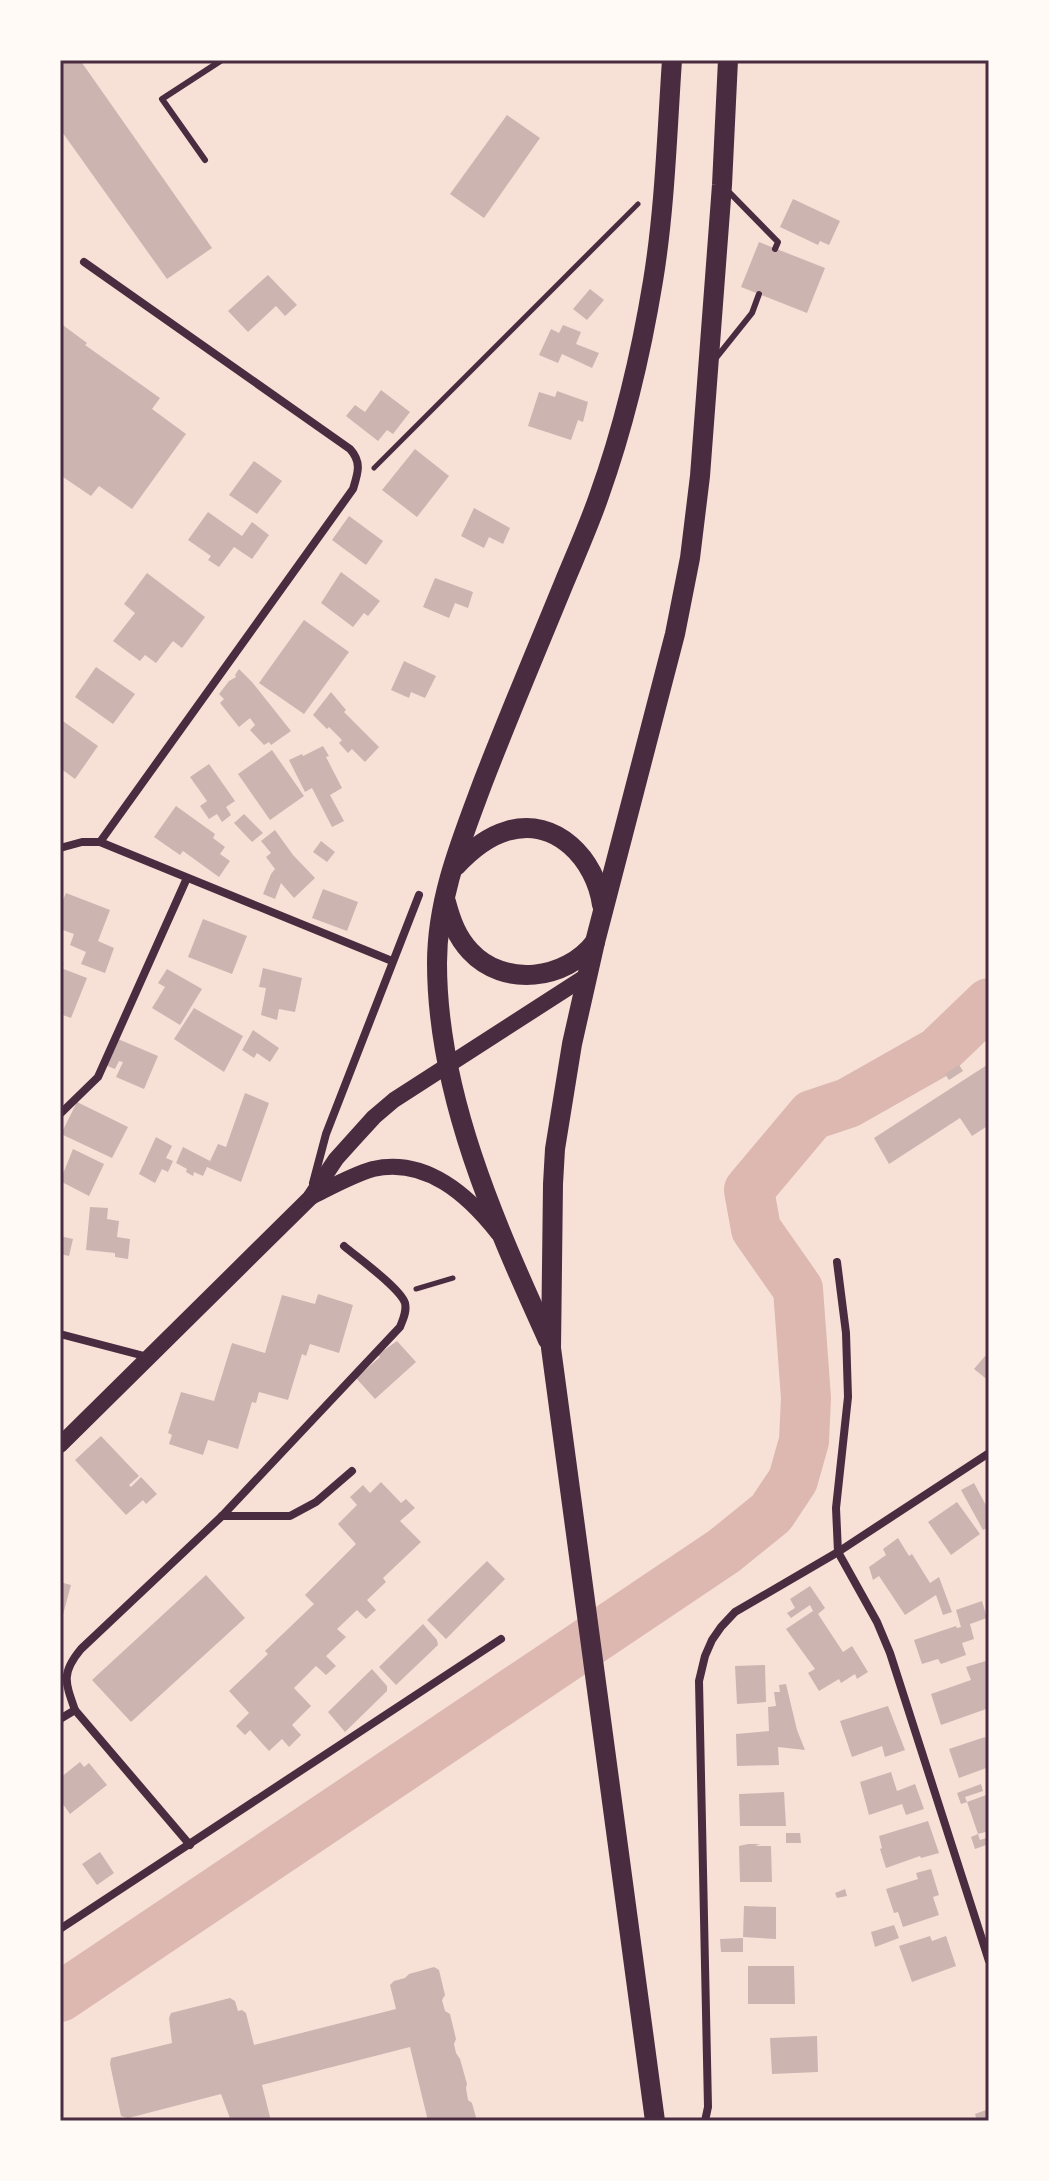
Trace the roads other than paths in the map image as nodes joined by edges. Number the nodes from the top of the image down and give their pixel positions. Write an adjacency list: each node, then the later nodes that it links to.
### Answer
1 (222, 60): 5 (lane)
2 (672, 60): 13 (main road)
3 (738, 60): 4 (street)
4 (727, 70): 6 (main road)
5 (205, 160)
6 (722, 185): 7 (lane); 10 (main road)
7 (775, 249)
8 (84, 262): 11 (street)
9 (759, 294): 10 (lane)
10 (706, 370): 17 (main road)
11 (100, 842): 12 (street); 14 (street)
12 (60, 848)
13 (450, 872): 15 (main road); 17 (main road)
14 (187, 878): 19 (street); 22 (street)
15 (444, 894): 18 (main road); 21 (main road)
16 (419, 895): 19 (street)
17 (603, 913): 18 (main road)
18 (595, 942): 20 (main road)
19 (392, 961): 23 (street)
20 (588, 975): 21 (main road); 28 (main road)
21 (446, 1064): 23 (main road); 24 (main road)
22 (60, 1114)
23 (310, 1198): 24 (main road); 29 (main road)
24 (503, 1241): 28 (main road)
25 (344, 1246): 33 (street)
26 (837, 1262): 34 (street)
27 (60, 1334): 29 (street)
28 (551, 1348): 41 (main road)
29 (148, 1357): 30 (main road)
30 (60, 1445)
31 (989, 1453): 34 (street)
32 (352, 1471): 33 (street)
33 (222, 1516): 36 (street)
34 (838, 1552): 40 (street); 42 (street)
35 (501, 1639): 38 (street)
36 (75, 1710): 37 (street); 38 (street)
37 (60, 1719)
38 (190, 1845): 39 (street)
39 (60, 1929)
40 (989, 1961)
41 (655, 2121)
42 (705, 2121)

